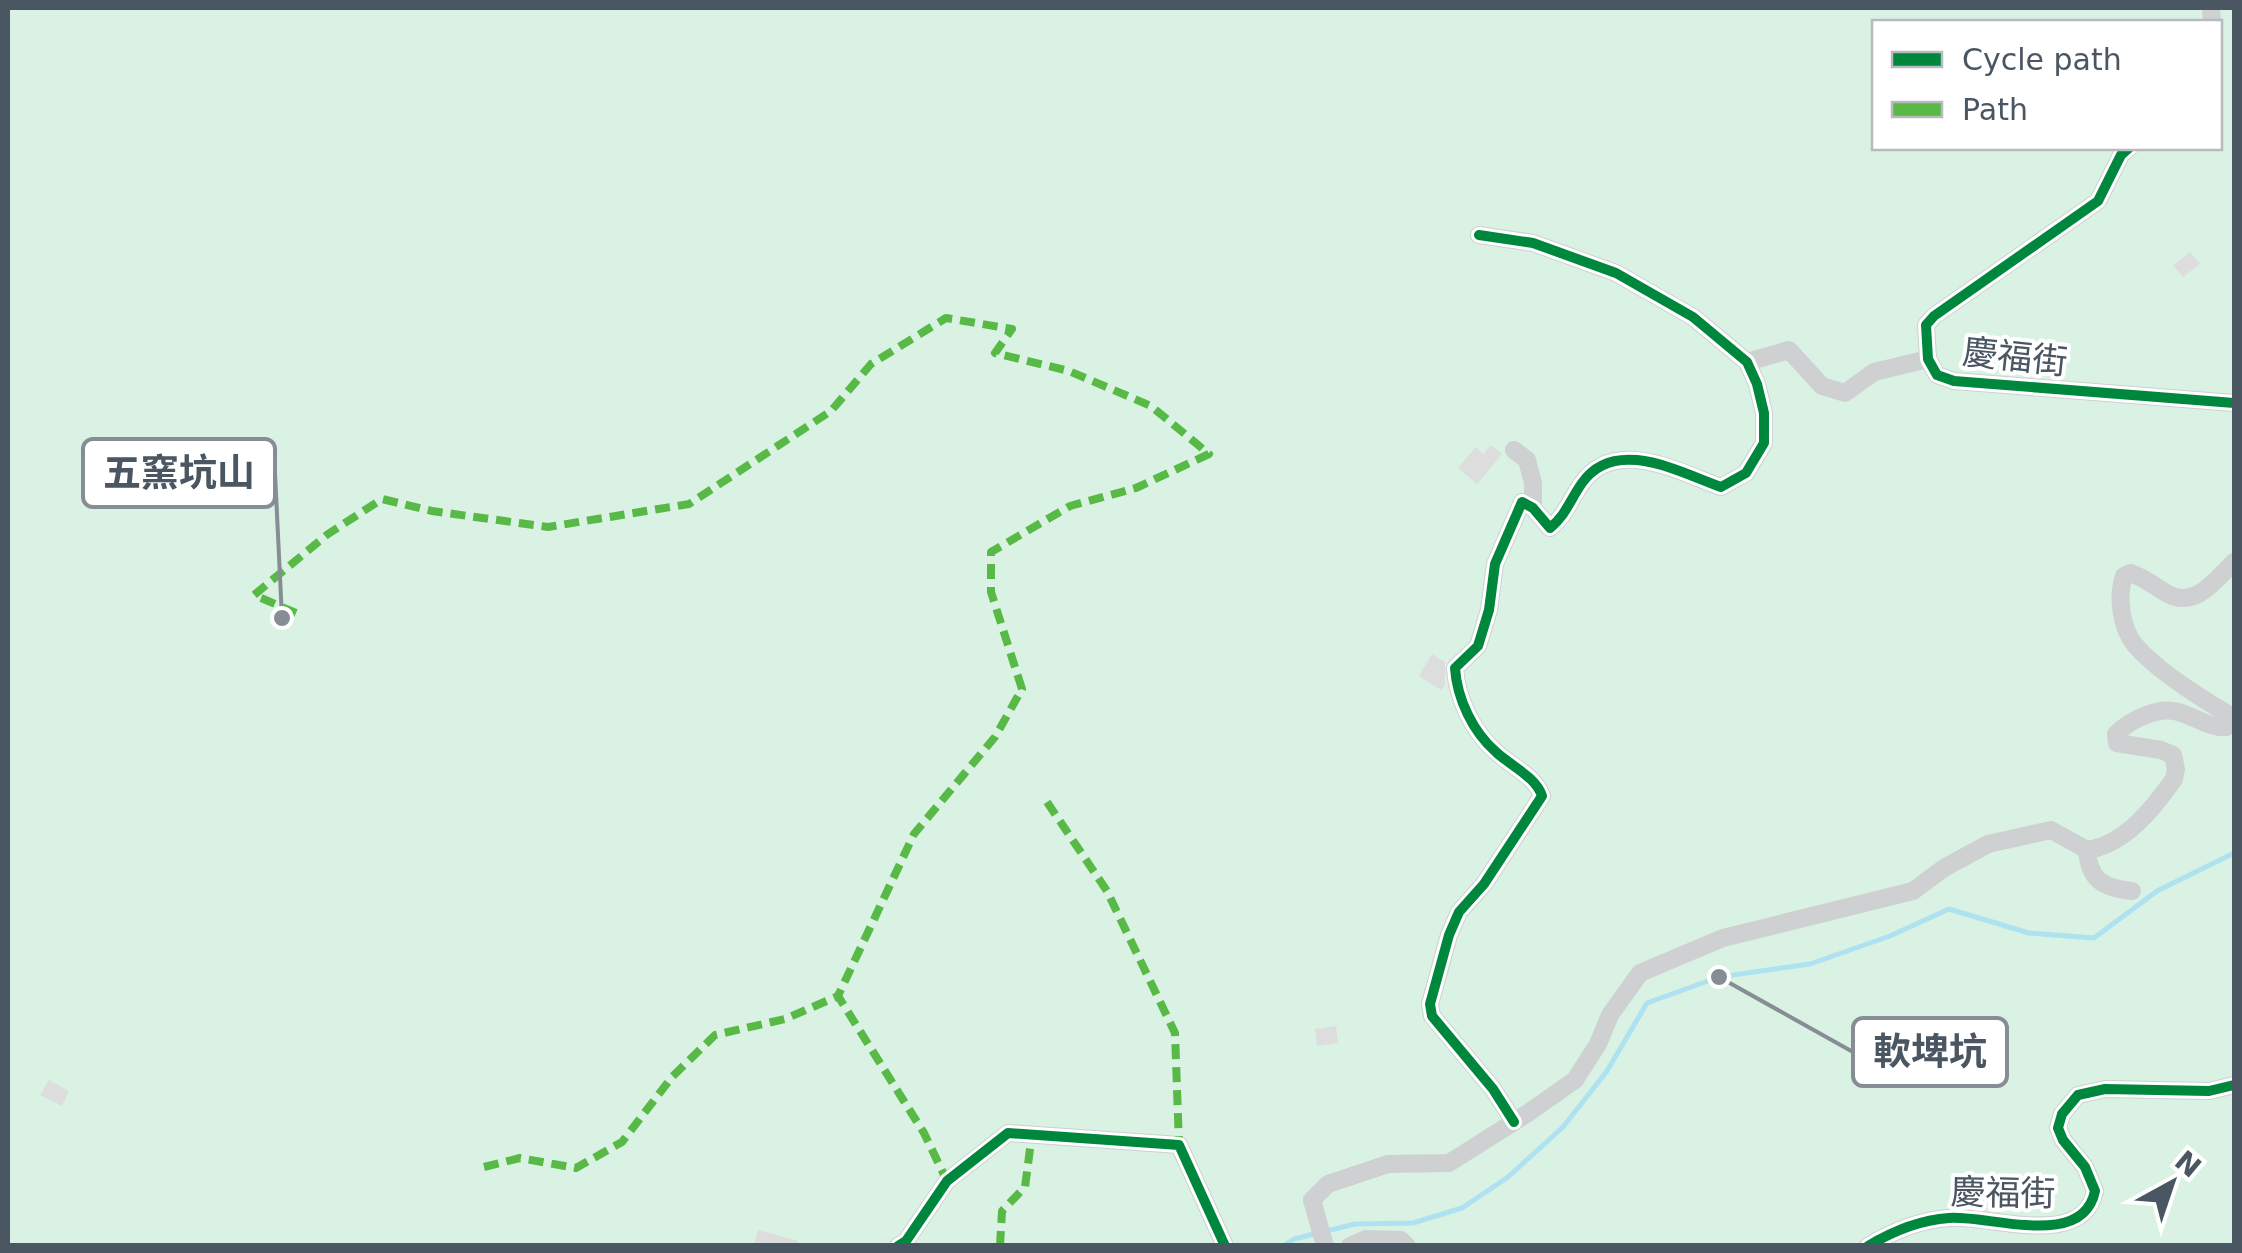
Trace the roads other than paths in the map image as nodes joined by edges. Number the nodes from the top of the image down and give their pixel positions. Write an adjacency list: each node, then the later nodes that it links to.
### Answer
1 (2127, 150): 3 (street, 慶福街)
2 (1479, 235): 4 (street)
3 (1928, 359): 4 (street); 5 (street, 慶福街)
4 (1747, 362): 7 (street)
5 (2234, 403)
6 (1514, 450): 7 (street)
7 (1533, 508): 12 (street)
8 (2234, 562): 9 (street)
9 (2087, 850): 10 (street); 12 (street)
10 (2132, 891)
11 (2234, 1086): 18 (street, 慶福街)
12 (1514, 1122): 15 (street)
13 (898, 1246): 14 (street)
14 (1225, 1246)
15 (1325, 1246)
16 (1350, 1246): 17 (street)
17 (1407, 1246)
18 (1868, 1246)

